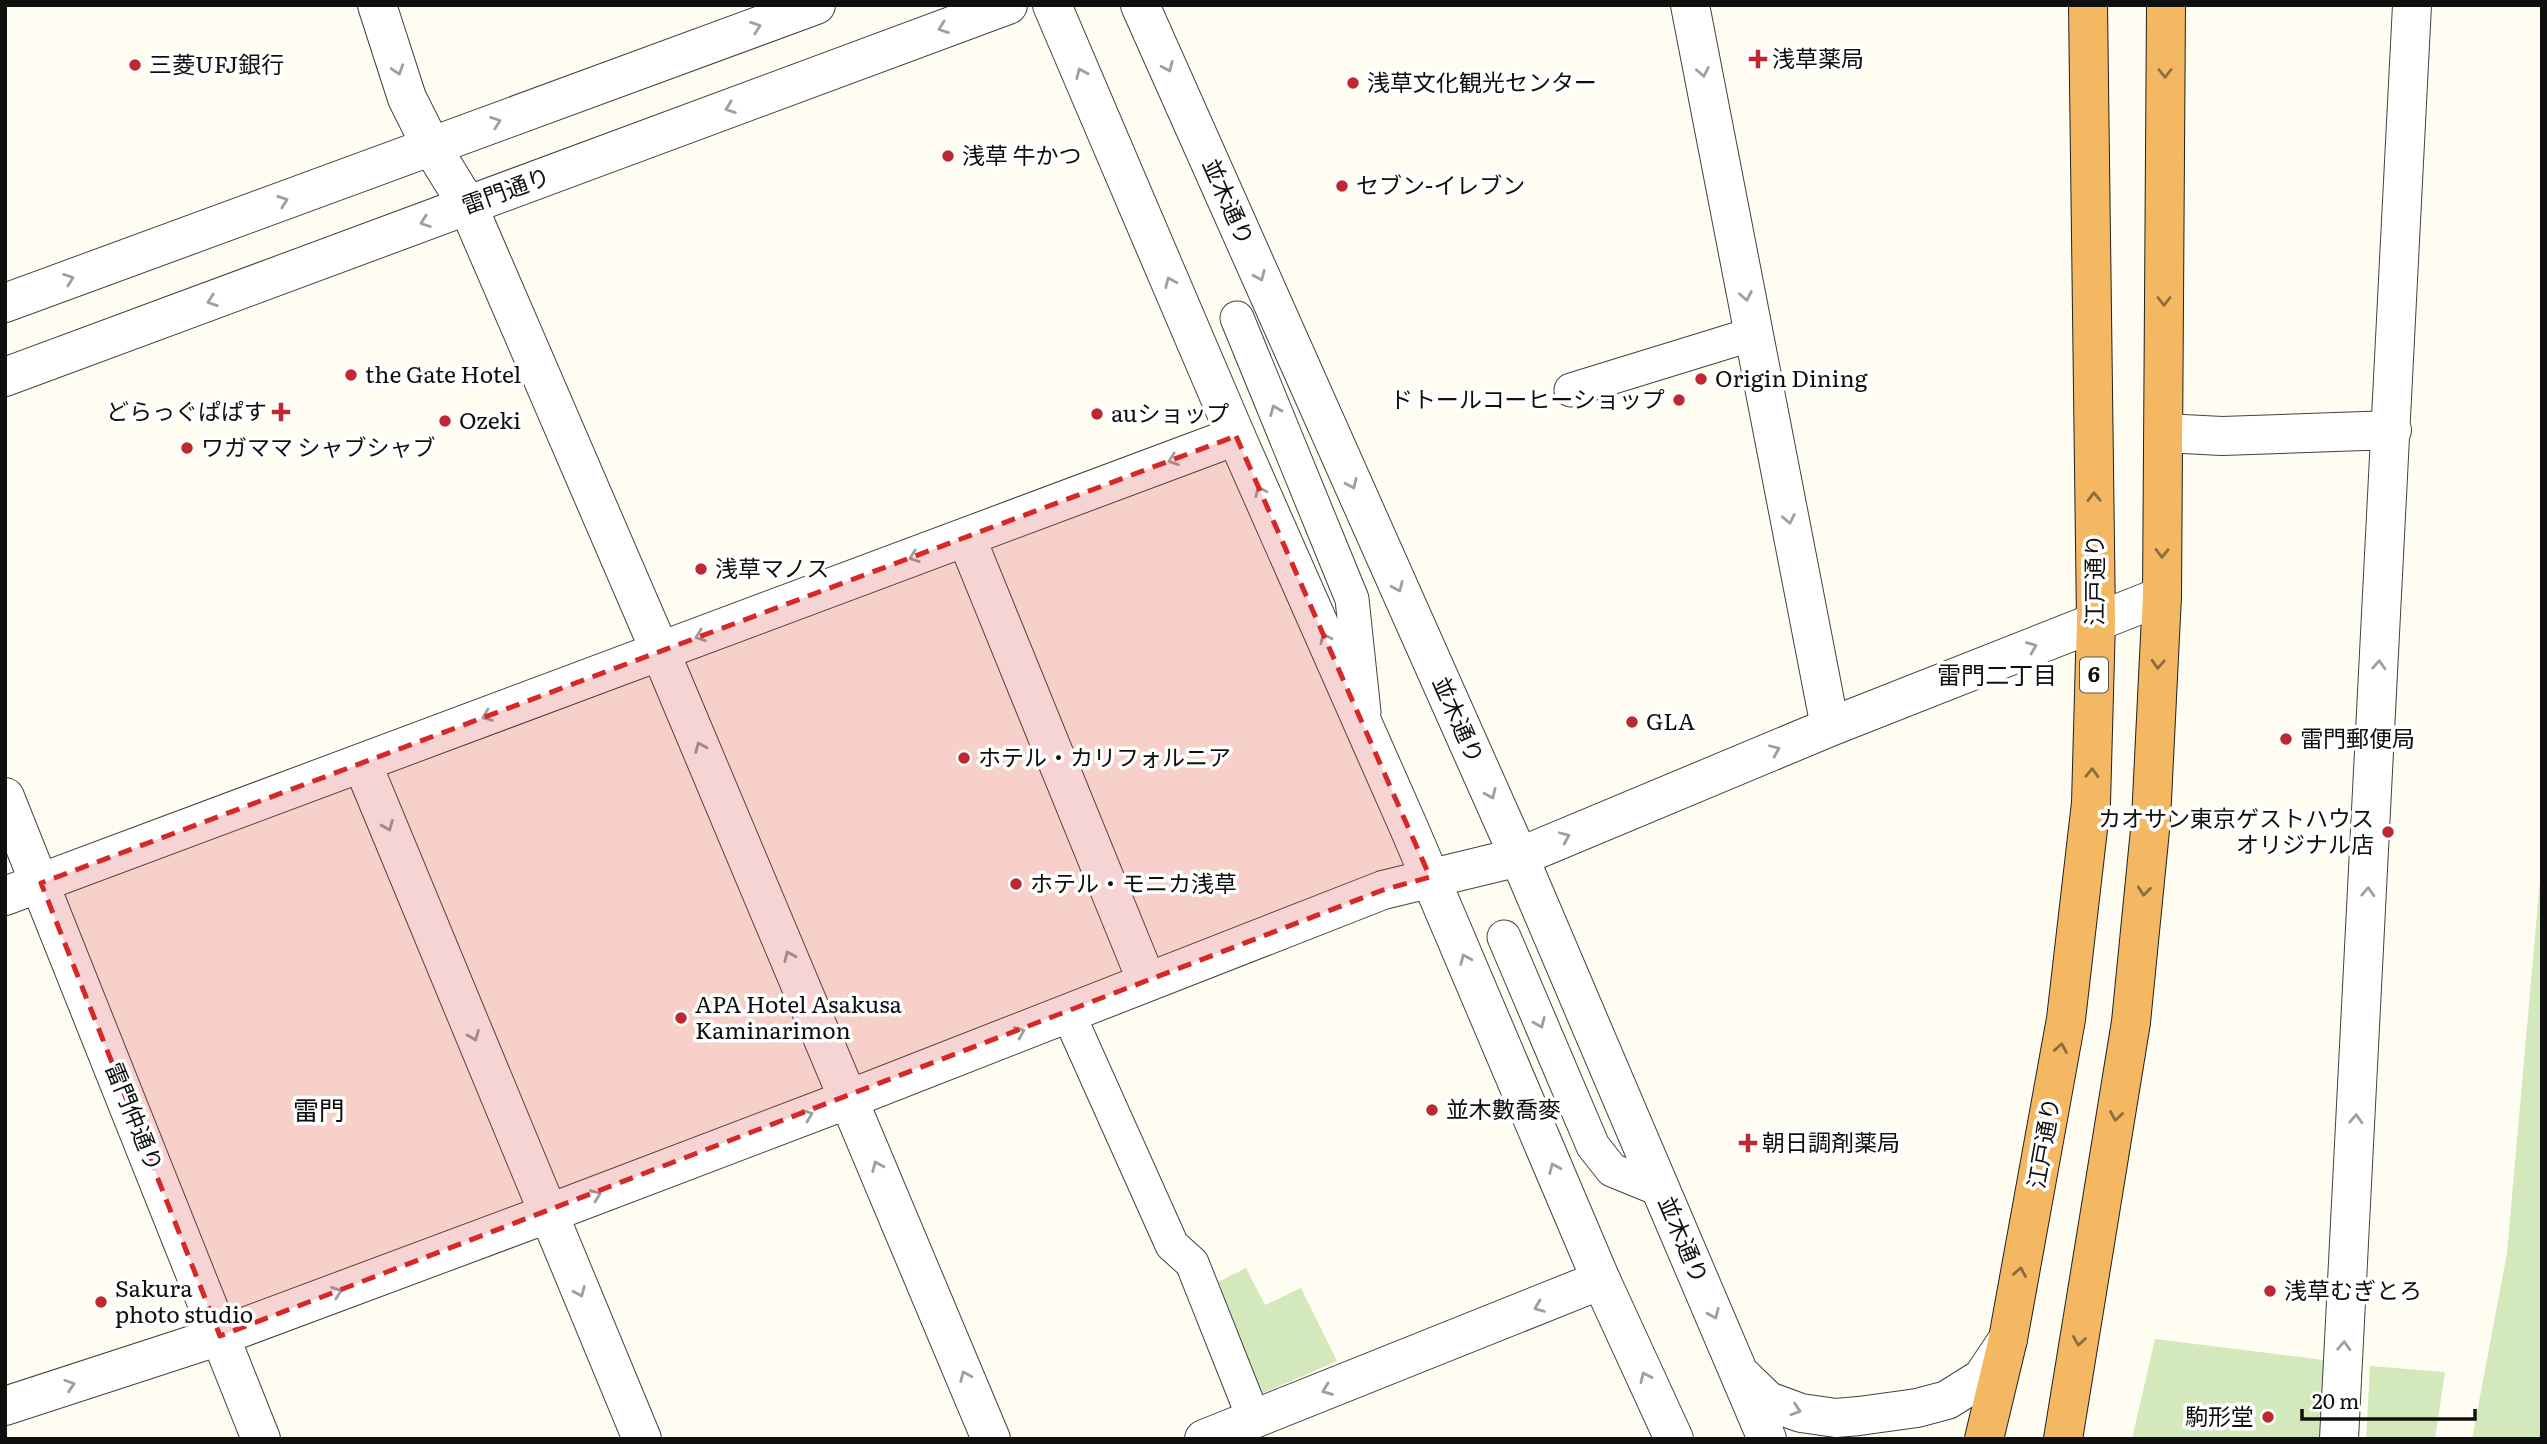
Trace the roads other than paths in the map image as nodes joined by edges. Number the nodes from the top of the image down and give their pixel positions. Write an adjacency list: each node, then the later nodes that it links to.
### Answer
1 (377, 5): 10 (street, one-way to 10)
2 (816, 5): 10 (street, one-way to 2)
3 (1008, 5): 11 (street, 雷門通り, one-way to 11)
4 (1052, 5): 19 (street, one-way to 4)
5 (1140, 5): 28 (street, 並木通り, one-way to 28)
6 (1690, 5): 14 (street, one-way to 14)
7 (2088, 5): 22 (highway, 江戸通り / 6, one-way to 7)
8 (2166, 5): 18 (highway, one-way to 18)
9 (2412, 5): 17 (street)
10 (431, 146): 11 (street); 12 (street, one-way to 10)
11 (468, 206): 15 (street, 雷門通り, one-way to 15); 23 (street)
12 (5, 303)
13 (1237, 318): 25 (lane, one-way to 13)
14 (1753, 334): 16 (lane); 24 (street, one-way to 24)
15 (5, 377)
16 (1571, 390)
17 (2392, 430): 18 (street); 52 (street, one-way to 17)
18 (2164, 433): 21 (highway, one-way to 21)
19 (1236, 436): 20 (street, one-way to 20); 25 (street, one-way to 19)
20 (966, 537): 23 (street, one-way to 23); 33 (street)
21 (2161, 596): 22 (street); 51 (highway, one-way to 51)
22 (2096, 621): 24 (street, one-way to 22); 40 (highway, 江戸通り / 6, one-way to 22)
23 (660, 651): 26 (street, one-way to 26); 35 (street, one-way to 23)
24 (1830, 727): 28 (street, one-way to 24)
25 (1367, 732): 29 (street)
26 (362, 763): 30 (street); 37 (street, one-way to 37)
27 (5, 796): 30 (street, 雷門仲通り)
28 (1519, 857): 29 (street); 36 (street, 並木通り)
29 (1430, 877): 33 (street); 38 (street, one-way to 29)
30 (41, 883): 31 (street); 39 (street, 雷門仲通り)
31 (5, 896)
32 (1504, 937): 36 (lane, one-way to 36)
33 (1147, 982): 34 (street)
34 (1068, 1013): 35 (street, one-way to 34); 43 (lane)
35 (849, 1099): 37 (street, one-way to 35); 46 (street, one-way to 35)
36 (1661, 1190): 41 (street, 並木通り, one-way to 41)
37 (547, 1214): 39 (street, one-way to 37); 45 (street, one-way to 45)
38 (1601, 1280): 43 (street, one-way to 43); 48 (street, one-way to 38)
39 (220, 1336): 42 (street, one-way to 39); 44 (street, 雷門仲通り)
40 (2008, 1339): 41 (street, one-way to 40); 50 (highway, 江戸通り / 6)
41 (1740, 1373): 49 (street, 並木通り)
42 (5, 1406)
43 (1254, 1419): 47 (street)
44 (261, 1439)
45 (642, 1439)
46 (991, 1439)
47 (1204, 1439)
48 (1674, 1439)
49 (1767, 1439)
50 (1984, 1439)
51 (2063, 1439)
52 (2339, 1439)

